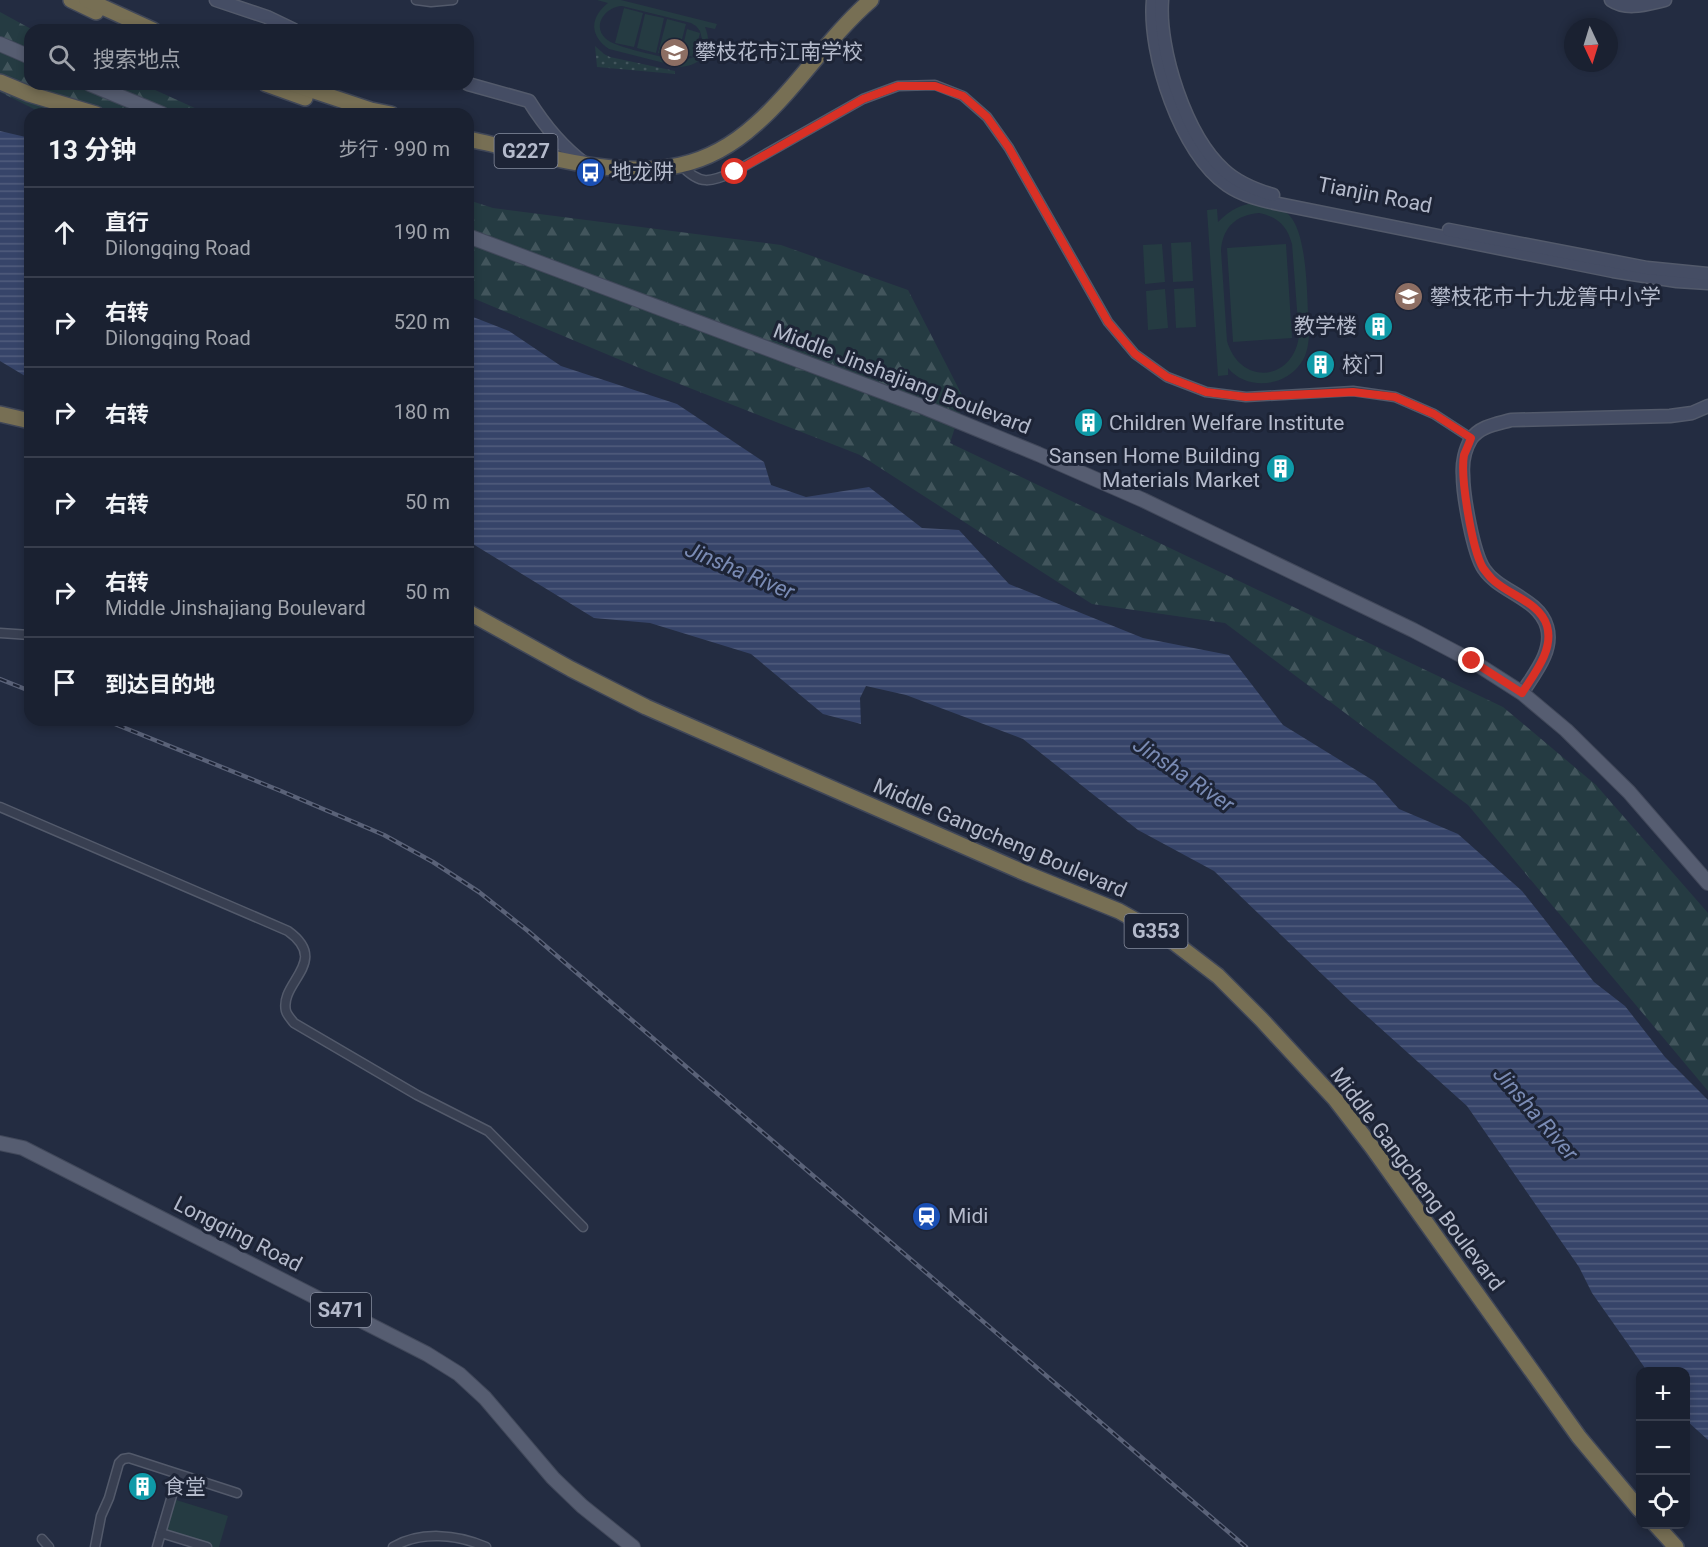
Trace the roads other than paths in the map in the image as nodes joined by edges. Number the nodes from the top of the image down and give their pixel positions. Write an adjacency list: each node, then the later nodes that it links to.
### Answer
1 (71, 0): 14 (highway)
2 (87, 0): 13 (highway)
3 (105, 0): 13 (main road)
4 (216, 0): 16 (main road)
5 (416, 0): 6 (street)
6 (453, 0)
7 (856, 0): 30 (highway, G227)
8 (871, 0): 32 (highway, G227)
9 (1153, 0): 35 (main road)
10 (1162, 0): 34 (main road, Tianjin Road)
11 (1611, 0): 12 (main road)
12 (1665, 0)
13 (123, 16): 15 (highway)
14 (121, 24)
15 (140, 24)
16 (282, 24)
17 (0, 44): 18 (main road)
18 (24, 54)
19 (0, 82): 24 (highway)
20 (474, 86): 30 (main road)
21 (104, 90): 25 (main road)
22 (283, 90): 26 (highway)
23 (311, 90): 27 (highway)
24 (76, 108)
25 (148, 108)
26 (338, 108)
27 (365, 108)
28 (474, 132): 30 (highway, G227)
29 (474, 139): 31 (highway, G227)
30 (570, 153): 31 (main road)
31 (585, 164): 32 (highway, G227)
32 (681, 165): 39 (street)
33 (474, 238): 43 (main road, Middle Jinshajiang Boulevard)
34 (1708, 274)
35 (1708, 283)
36 (1708, 406): 39 (main road)
37 (0, 414): 38 (highway)
38 (24, 420)
39 (1471, 438): 43 (main road)
40 (474, 615): 50 (highway, Middle Gangcheng Boulevard / G353)
41 (0, 633): 42 (street)
42 (24, 634)
43 (1522, 693): 45 (main road, Middle Jinshajiang Boulevard)
44 (0, 807): 47 (street)
45 (1708, 883)
46 (0, 1143): 60 (main road, Longqing Road / S471)
47 (583, 1227)
48 (178, 1475): 49 (street); 52 (street); 55 (street)
49 (237, 1493)
50 (1636, 1504)
51 (1660, 1529): 61 (highway)
52 (161, 1533): 56 (street); 57 (street)
53 (42, 1539): 54 (street)
54 (49, 1547)
55 (95, 1547)
56 (156, 1547)
57 (207, 1547)
58 (393, 1547): 59 (street)
59 (486, 1547)
60 (633, 1547)
61 (1676, 1547)

